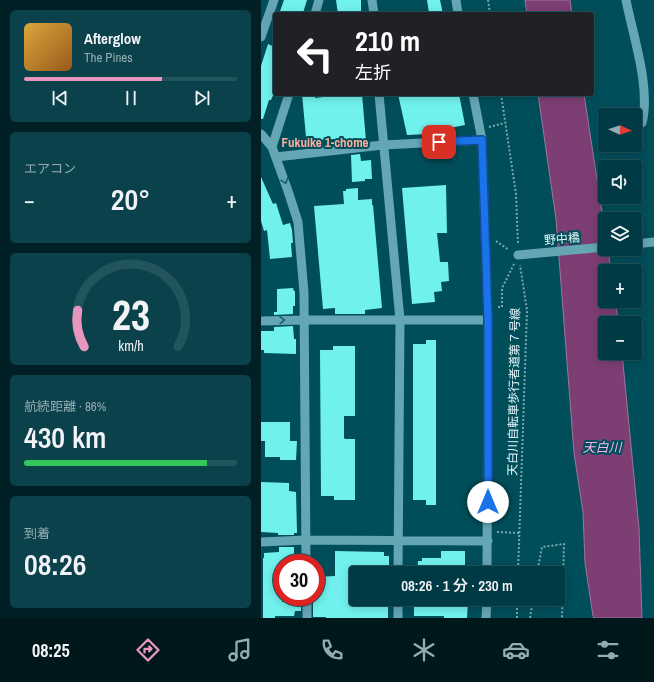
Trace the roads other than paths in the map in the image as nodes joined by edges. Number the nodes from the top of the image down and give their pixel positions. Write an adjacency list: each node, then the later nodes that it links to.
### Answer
1 (274, 0): 9 (street)
2 (319, 0): 6 (street)
3 (373, 0): 7 (street)
4 (456, 0): 8 (street)
5 (626, 0): 13 (street)
6 (316, 12)
7 (373, 12)
8 (459, 12)
9 (261, 37)
10 (288, 96): 17 (street)
11 (379, 96): 16 (street)
12 (473, 96): 15 (street)
13 (642, 123)
14 (261, 134): 17 (street)
15 (482, 140): 16 (street); 25 (street)
16 (383, 145): 18 (street); 24 (street)
17 (272, 147): 18 (street)
18 (276, 157): 23 (street, one-way to 23)
19 (654, 242): 20 (street)
20 (642, 243)
21 (598, 248): 22 (street, 野中橋)
22 (520, 255)
23 (304, 320): 24 (street); 26 (street, one-way to 23); 28 (street)
24 (400, 320): 25 (street); 29 (street)
25 (488, 320): 27 (street)
26 (261, 321)
27 (488, 536): 29 (street); 33 (street)
28 (306, 540): 29 (street); 30 (street); 31 (street)
29 (398, 540): 32 (street)
30 (261, 542)
31 (306, 554)
32 (398, 566)
33 (487, 566)
34 (307, 606): 37 (street)
35 (398, 606): 38 (street)
36 (487, 606): 39 (street)
37 (307, 618)
38 (398, 618)
39 (486, 618)

